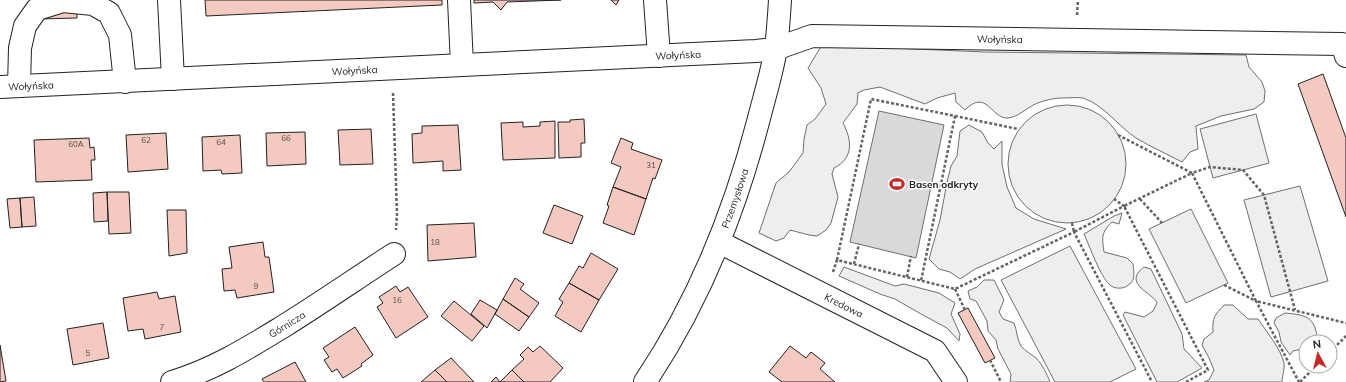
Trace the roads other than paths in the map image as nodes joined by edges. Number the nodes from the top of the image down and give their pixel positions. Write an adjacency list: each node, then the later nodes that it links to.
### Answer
1 (169, 0): 10 (street)
2 (459, 0): 9 (street)
3 (655, 0): 7 (street)
4 (780, 0): 6 (street, Przemysłowa)
5 (93, 2): 11 (street); 12 (street)
6 (776, 49): 7 (street, Wołyńska); 8 (street, Wołyńska); 13 (street, Przemysłowa)
7 (658, 56): 9 (street, Wołyńska)
8 (1346, 56)
9 (462, 65): 10 (street, Wołyńska)
10 (173, 79): 11 (street, Wołyńska)
11 (125, 82): 12 (street, Wołyńska)
12 (10, 87)
13 (719, 242): 16 (street, Przemysłowa); 17 (street, Kredowa)
14 (394, 254): 15 (street, Górnicza)
15 (172, 382)
16 (645, 382)
17 (956, 382)

